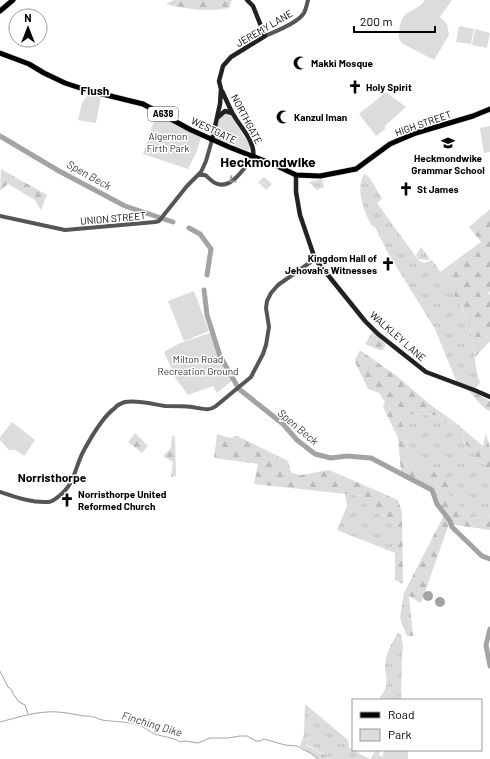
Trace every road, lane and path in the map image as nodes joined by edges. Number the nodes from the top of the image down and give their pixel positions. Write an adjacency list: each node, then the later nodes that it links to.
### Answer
1 (13, 0): 4 (main road)
2 (308, 0): 5 (street, JEREMY LANE)
3 (248, 1): 5 (main road)
4 (0, 11)
5 (265, 36): 7 (main road, JEREMY LANE)
6 (0, 53): 11 (main road, WESTGATE / A638)
7 (221, 90): 9 (main road, NORTHGATE); 10 (main road)
8 (490, 109): 17 (main road, HIGH STREET / A638)
9 (232, 113): 10 (main road); 12 (main road, NORTHGATE)
10 (218, 118): 11 (main road)
11 (212, 140): 12 (main road, WESTGATE / A638); 13 (street, UNION STREET)
12 (253, 157): 14 (main road, A638); 16 (street, one-way to 16)
13 (204, 167): 15 (street, UNION STREET); 16 (street)
14 (296, 175): 17 (main road, HIGH STREET / A638); 18 (main road, WALKLEY LANE)
15 (198, 176): 16 (street); 19 (street, UNION STREET)
16 (206, 176)
17 (305, 176): 18 (main road)
18 (296, 182): 20 (main road, WALKLEY LANE)
19 (0, 216)
20 (315, 259): 21 (main road, WALKLEY LANE); 22 (street)
21 (490, 397)
22 (0, 492)

